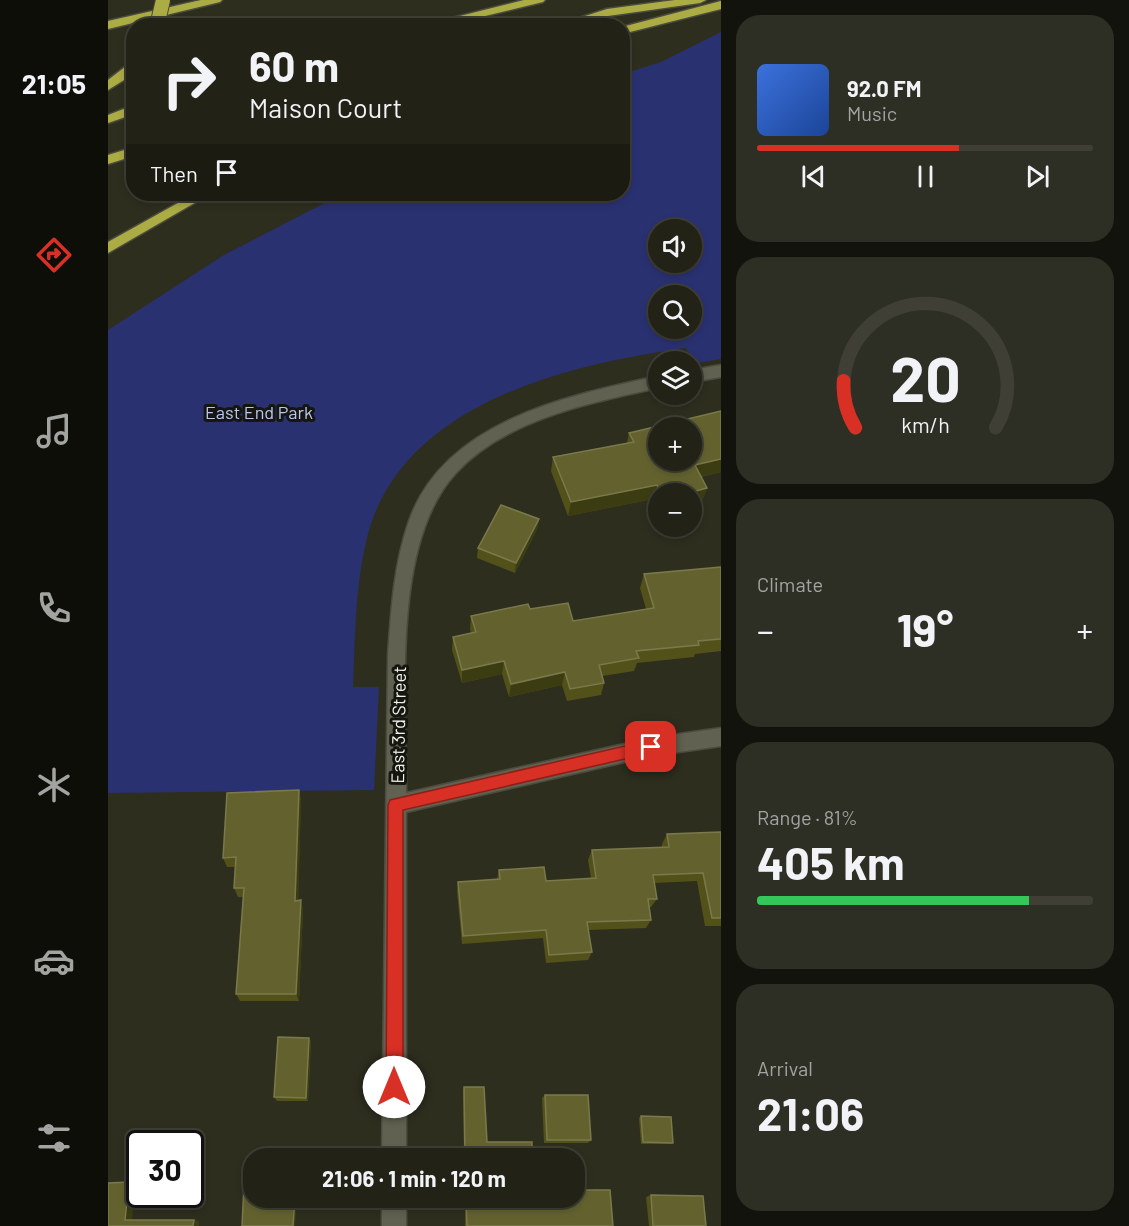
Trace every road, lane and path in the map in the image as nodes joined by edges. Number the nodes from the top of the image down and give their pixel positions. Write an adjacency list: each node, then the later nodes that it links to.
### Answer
1 (163, 0): 7 (highway, bridge)
2 (216, 0): 6 (highway)
3 (539, 0): 8 (highway)
4 (700, 0): 9 (highway)
5 (721, 5): 12 (highway)
6 (138, 18)
7 (160, 18)
8 (461, 18)
9 (589, 18)
10 (126, 21): 11 (highway)
11 (108, 25)
12 (630, 29)
13 (126, 72): 14 (highway)
14 (108, 86)
15 (126, 112): 16 (highway)
16 (108, 120)
17 (126, 154): 18 (highway)
18 (108, 160)
19 (191, 201): 20 (highway)
20 (108, 248)
21 (721, 371): 22 (street)
22 (702, 374)
23 (648, 384): 25 (street, East 3rd Street)
24 (721, 737): 25 (street)
25 (396, 805): 26 (street, East 3rd Street)
26 (394, 1148)
27 (394, 1208): 28 (street)
28 (394, 1226)

